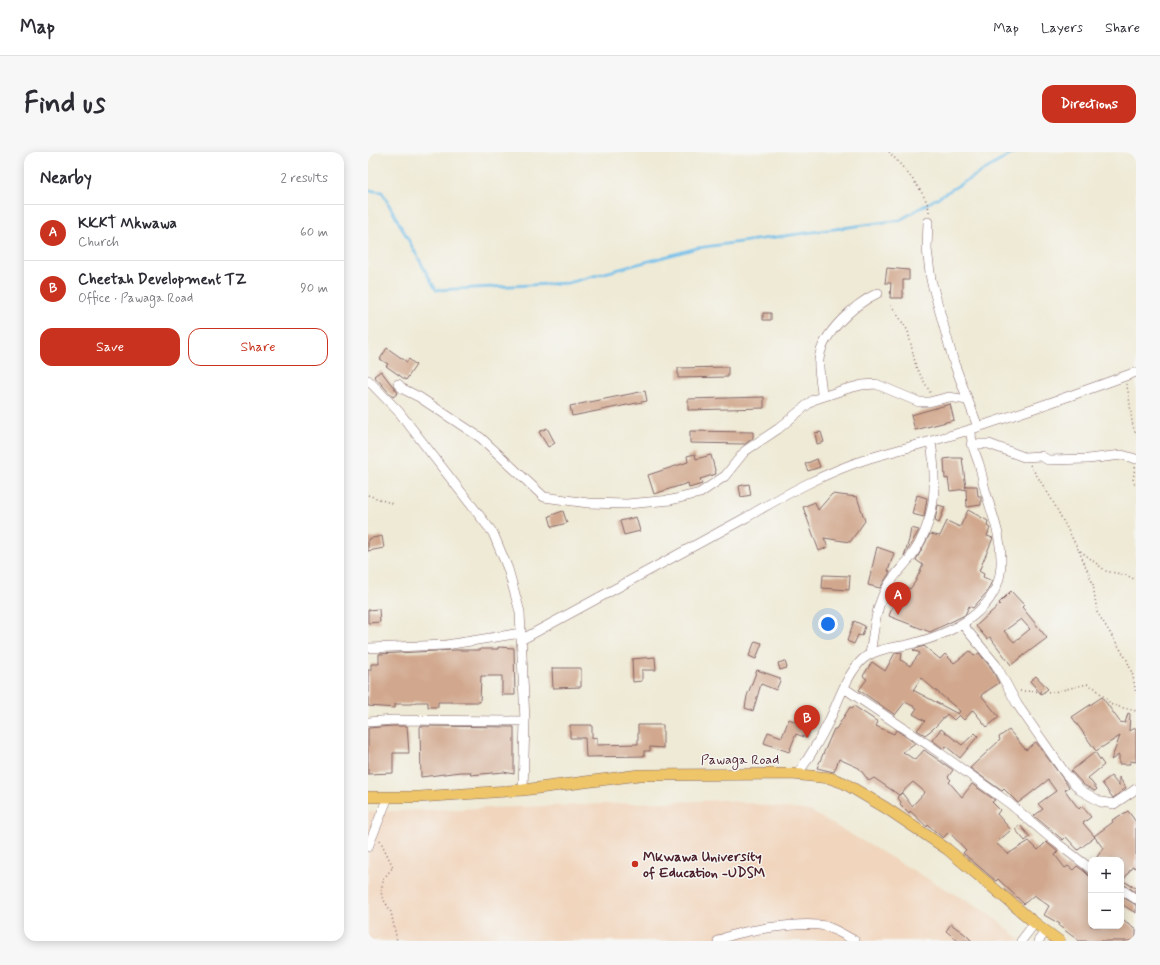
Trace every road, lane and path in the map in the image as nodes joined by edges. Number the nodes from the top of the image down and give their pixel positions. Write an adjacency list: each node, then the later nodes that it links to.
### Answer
1 (888, 152): 2 (path)
2 (928, 222): 10 (street)
3 (878, 293): 9 (street)
4 (890, 305): 11 (path)
5 (1136, 372): 6 (street)
6 (1124, 377): 12 (street); 13 (path)
7 (368, 380): 25 (street)
8 (398, 384): 9 (street)
9 (822, 397): 11 (street)
10 (967, 400): 11 (street); 12 (street)
11 (934, 401)
12 (974, 428): 14 (street); 15 (street)
13 (1136, 433)
14 (931, 441): 25 (street); 27 (street)
15 (971, 444): 16 (street); 24 (street)
16 (1024, 457): 17 (street); 22 (path)
17 (1136, 459)
18 (1136, 466): 19 (path)
19 (1136, 486)
20 (368, 495): 21 (path)
21 (393, 504)
22 (1078, 549): 23 (path); 30 (path)
23 (1136, 580)
24 (962, 624): 27 (street); 29 (street)
25 (521, 637): 26 (street); 32 (street)
26 (368, 648)
27 (870, 654): 28 (street)
28 (844, 688): 34 (street); 41 (street)
29 (1010, 690): 31 (path); 35 (street)
30 (1136, 694)
31 (1136, 710)
32 (525, 721): 33 (street); 36 (street)
33 (368, 722)
34 (797, 775): 36 (main road, Pawaga Road); 44 (main road, Pawaga Road)
35 (1136, 789)
36 (523, 790): 38 (main road, Pawaga Road)
37 (368, 797): 38 (main road, Pawaga Road)
38 (388, 797): 39 (street)
39 (376, 827): 40 (street); 46 (path)
40 (368, 847)
41 (1088, 867)
42 (1124, 891): 43 (street)
43 (1136, 899)
44 (1035, 923): 45 (main road, Pawaga Road); 49 (street)
45 (1046, 931): 50 (street); 51 (main road, Pawaga Road)
46 (397, 941)
47 (718, 941): 48 (street)
48 (855, 941)
49 (1021, 941)
50 (1038, 941)
51 (1059, 941)

